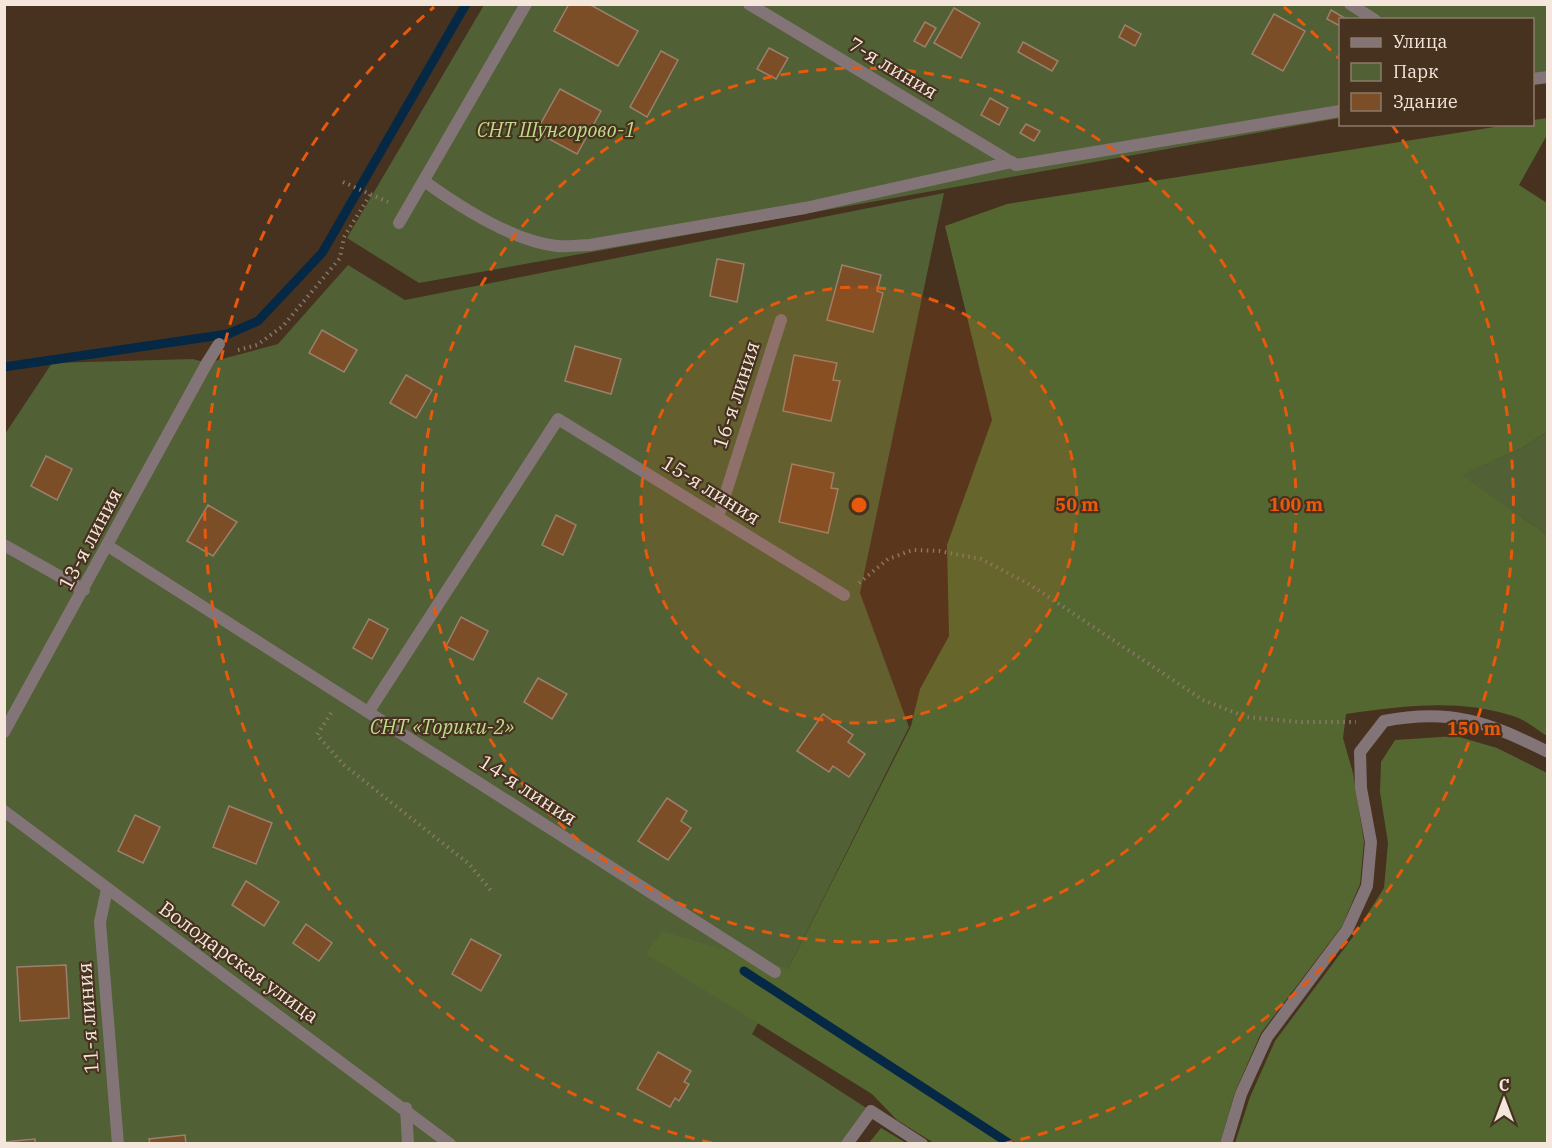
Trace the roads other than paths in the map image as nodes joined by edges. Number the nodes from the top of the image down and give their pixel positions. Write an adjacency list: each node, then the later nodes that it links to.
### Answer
1 (526, 4): 7 (street)
2 (749, 4): 6 (street, 7-я линия)
3 (1350, 4): 4 (street)
4 (1372, 18)
5 (1339, 111): 6 (street)
6 (1014, 164): 7 (street)
7 (424, 181): 8 (street)
8 (399, 223)
9 (781, 320): 11 (street, 16-я линия)
10 (219, 344): 13 (street, 13-я линия)
11 (717, 517): 15 (street, 15-я линия); 16 (street, 15-я линия)
12 (4, 544): 14 (street)
13 (108, 546): 14 (street, 13-я линия); 16 (street, 14-я линия)
14 (84, 590): 17 (street, 13-я линия)
15 (844, 595)
16 (369, 711): 21 (street, 14-я линия)
17 (4, 732)
18 (1548, 752): 28 (street)
19 (4, 811): 20 (street, Володарская улица)
20 (107, 889): 22 (street, Володарская улица); 23 (street, 11-я линия)
21 (775, 972)
22 (406, 1108): 24 (street); 25 (street, Володарская улица)
23 (118, 1143)
24 (408, 1143)
25 (450, 1143)
26 (847, 1143): 27 (street)
27 (922, 1143)
28 (1226, 1143)

